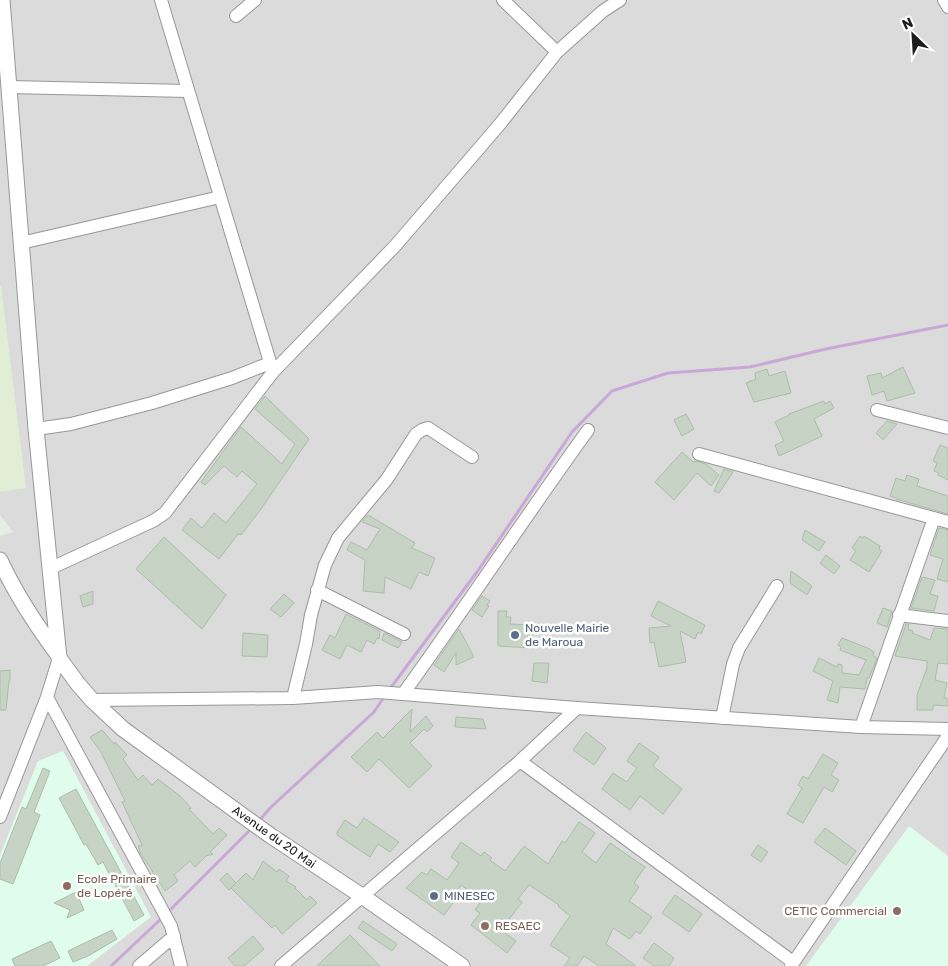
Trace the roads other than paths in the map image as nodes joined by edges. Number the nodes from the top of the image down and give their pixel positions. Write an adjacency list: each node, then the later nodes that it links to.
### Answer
1 (3, 0): 10 (street)
2 (160, 0): 11 (street)
3 (255, 0): 8 (street)
4 (503, 0): 9 (street)
5 (620, 0): 9 (street)
6 (944, 0): 7 (street)
7 (948, 7)
8 (236, 16)
9 (557, 52): 15 (street)
10 (9, 87): 11 (street); 12 (street)
11 (188, 92): 13 (street)
12 (5, 110): 14 (street)
13 (220, 197): 14 (street); 15 (street)
14 (21, 243): 18 (street)
15 (272, 368): 18 (street); 25 (street)
16 (877, 410): 17 (street)
17 (948, 428)
18 (36, 429): 25 (street)
19 (588, 430): 32 (street)
20 (699, 454): 22 (street)
21 (472, 457): 27 (street)
22 (934, 518): 23 (street); 28 (street)
23 (948, 522)
24 (0, 560): 31 (street, Avenue du 20 Mai)
25 (49, 569): 31 (street)
26 (777, 586): 37 (street)
27 (317, 590): 30 (street); 34 (street)
28 (899, 615): 29 (street); 38 (street)
29 (948, 621)
30 (404, 634)
31 (59, 658): 33 (street); 35 (street, Avenue du 20 Mai)
32 (400, 694): 34 (street); 36 (street)
33 (47, 697): 42 (street); 44 (street)
34 (293, 698): 35 (street)
35 (92, 700): 43 (street, Avenue du 20 Mai)
36 (577, 708): 37 (street); 41 (street)
37 (722, 718): 38 (street)
38 (861, 727): 39 (street)
39 (948, 729)
40 (948, 736): 45 (street)
41 (520, 760): 43 (street); 45 (street)
42 (0, 817)
43 (362, 896): 48 (street); 49 (street, Avenue du 20 Mai)
44 (172, 931): 46 (street); 47 (street)
45 (792, 964)
46 (139, 966)
47 (181, 966)
48 (281, 966)
49 (462, 966)

